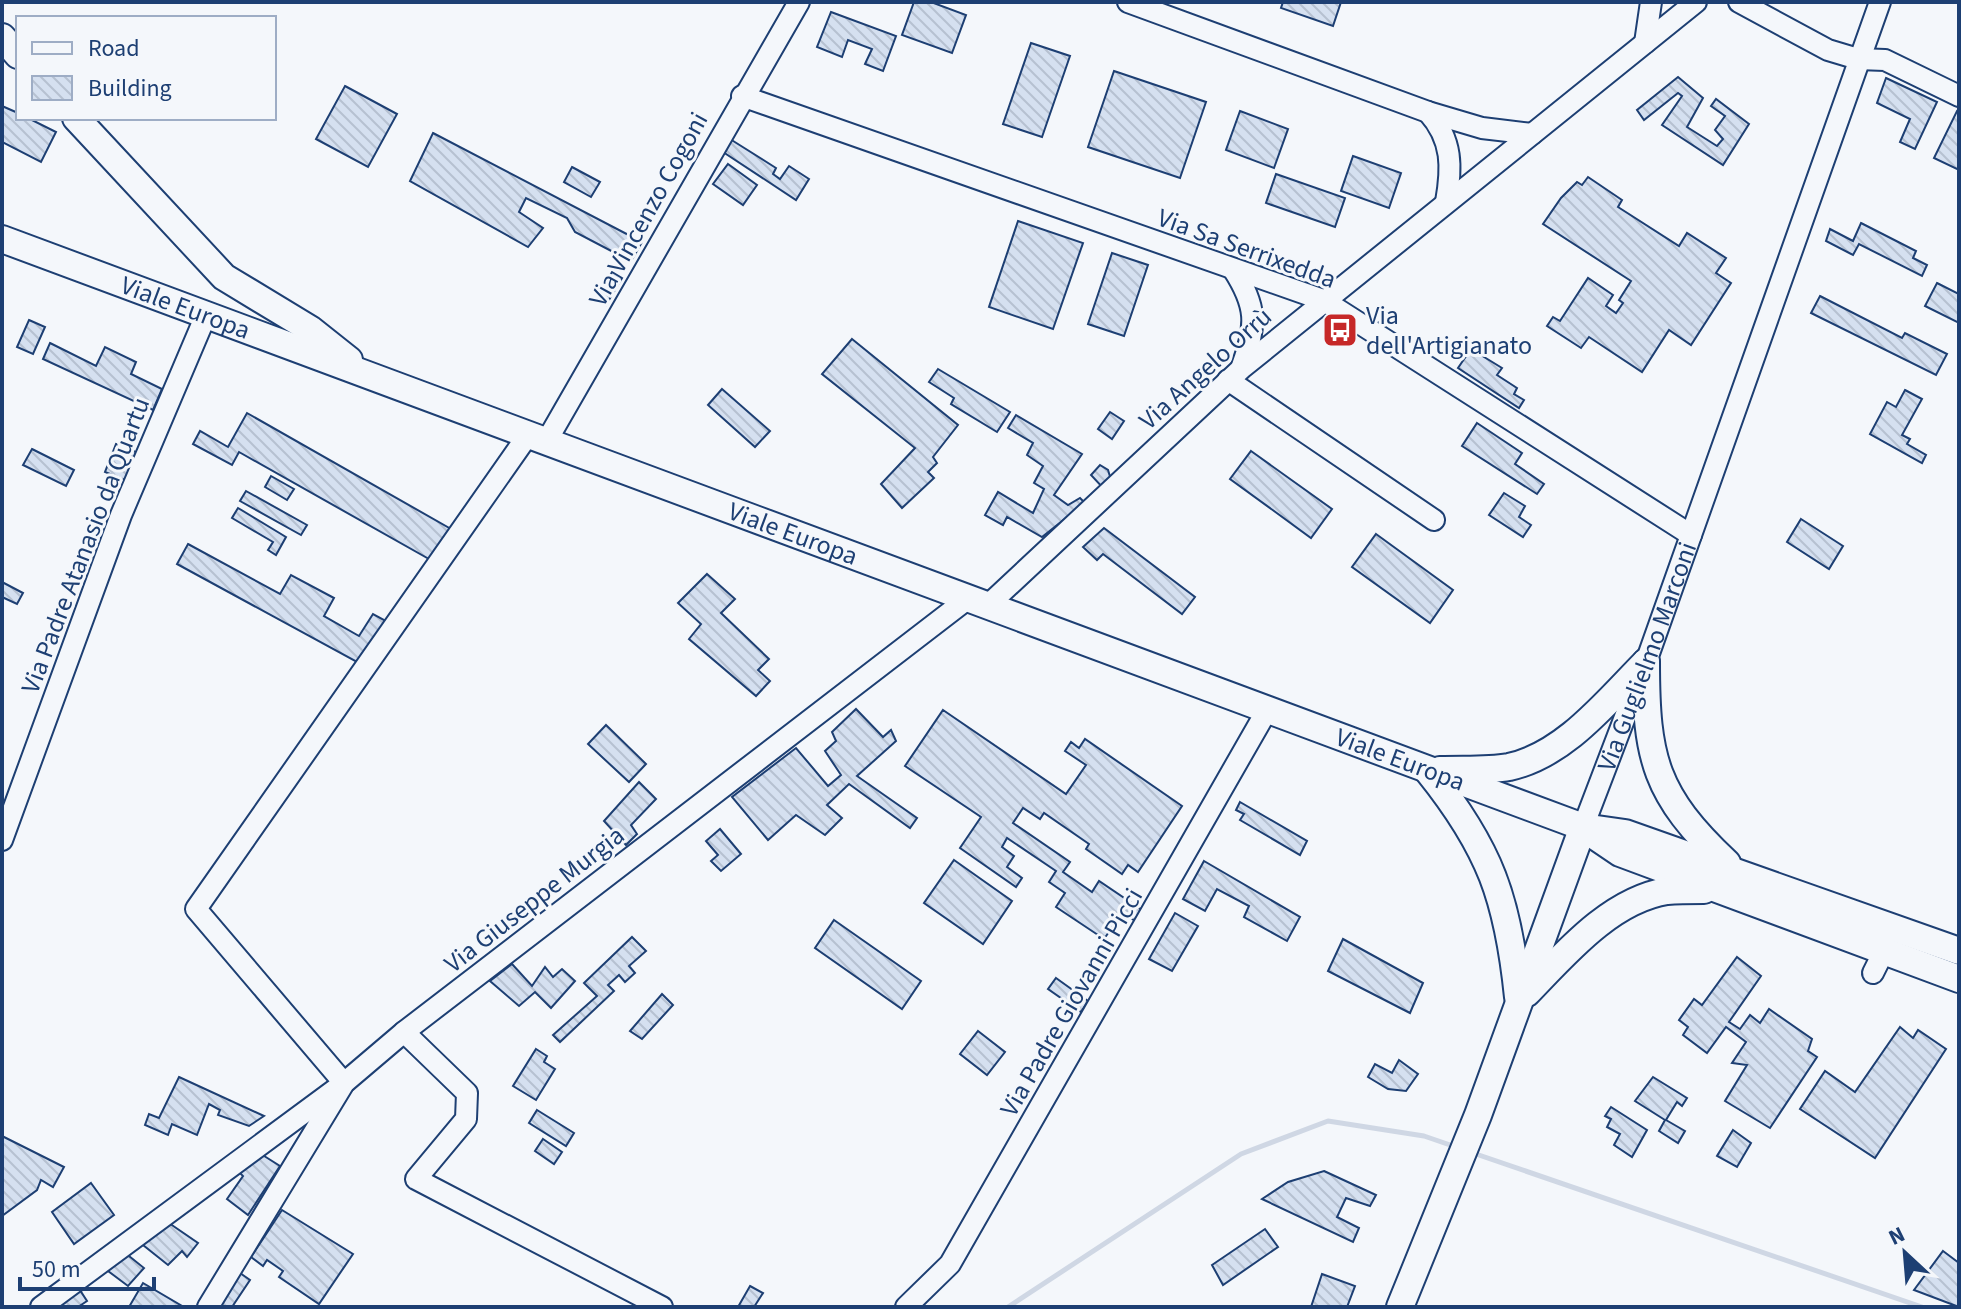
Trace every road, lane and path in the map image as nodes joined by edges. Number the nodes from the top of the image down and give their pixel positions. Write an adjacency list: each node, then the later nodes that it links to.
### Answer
1 (799, 2): 11 (street, Via Vincenzo Cogoni)
2 (1128, 2): 13 (street)
3 (1651, 2): 8 (street)
4 (1696, 2): 8 (street, Via Angelo Orrù)
5 (1739, 2): 10 (street)
6 (1880, 2): 10 (street, Via Guglielmo Marconi)
7 (2, 37): 9 (main road)
8 (1645, 43): 15 (street, Via Angelo Orrù)
9 (16, 53)
10 (1858, 59): 12 (street); 25 (street, Via Guglielmo Marconi)
11 (742, 96): 18 (street, Via Sa Serrixedda); 23 (street, Via Vincenzo Cogoni)
12 (1959, 96)
13 (1428, 112): 15 (street); 16 (street)
14 (78, 120): 22 (main road)
15 (1532, 134): 16 (street, Via Angelo Orrù)
16 (1446, 202): 19 (street, Via Angelo Orrù)
17 (2, 239): 20 (main road, Viale Europa)
18 (1233, 269): 19 (street, Via Sa Serrixedda); 21 (street)
19 (1323, 300): 21 (street, Via Angelo Orrù); 25 (street, Via Sa Serrixedda)
20 (206, 315): 22 (main road, Viale Europa); 31 (street, Via Padre Atanasio da Quartu)
21 (1235, 374): 24 (street); 26 (street, Via Angelo Orrù)
22 (368, 375): 23 (main road, Viale Europa)
23 (537, 439): 26 (main road, Viale Europa); 38 (street, Via Vincenzo Cogoni)
24 (1434, 520)
25 (1691, 535): 27 (street, Via Guglielmo Marconi)
26 (976, 603): 28 (main road, Viale Europa); 37 (street, Via Giuseppe Murgia)
27 (1646, 662): 29 (main road); 30 (street, Via Guglielmo Marconi); 32 (main road)
28 (1266, 712): 29 (main road, Viale Europa); 42 (street, Via Padre Giovanni Picci)
29 (1428, 771): 30 (main road, Viale Europa); 36 (main road)
30 (1583, 827): 32 (main road, Viale Europa); 33 (main road, Viale Europa); 36 (main road, Via Guglielmo Marconi)
31 (2, 840)
32 (1733, 868): 34 (main road, Viale Europa)
33 (1715, 889): 35 (main road, Viale Europa); 36 (main road)
34 (1959, 951)
35 (1959, 979)
36 (1519, 1001): 43 (main road, Via Guglielmo Marconi)
37 (404, 1032): 38 (street, Via Giuseppe Murgia); 41 (street)
38 (344, 1083): 39 (street); 40 (street, Via Giuseppe Murgia)
39 (41, 1307)
40 (208, 1307)
41 (662, 1307)
42 (906, 1307)
43 (1400, 1307)

